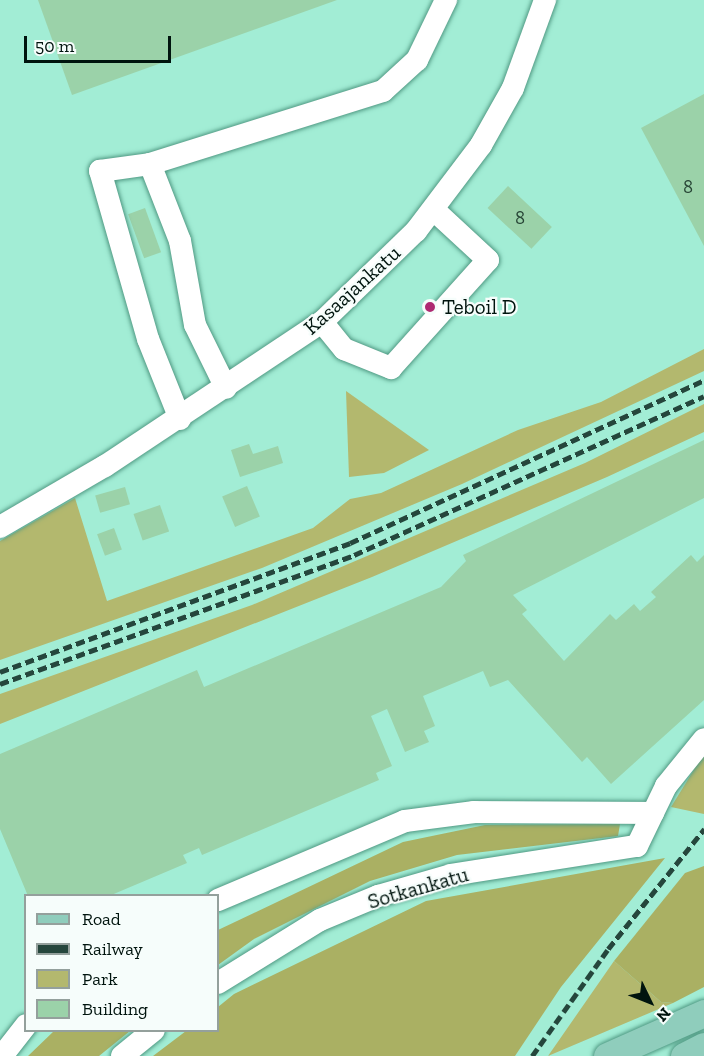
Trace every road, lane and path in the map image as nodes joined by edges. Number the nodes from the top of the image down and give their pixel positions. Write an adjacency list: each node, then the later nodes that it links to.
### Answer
1 (446, 0): 3 (street)
2 (545, 0): 4 (street, Kasaajankatu)
3 (150, 164): 6 (street); 7 (street)
4 (435, 211): 5 (street, Kasaajankatu); 5 (street)
5 (322, 321): 6 (street, Kasaajankatu)
6 (226, 388): 7 (street, Kasaajankatu)
7 (180, 418): 8 (street, Kasaajankatu)
8 (0, 527)
9 (704, 739): 10 (street)
10 (652, 813): 11 (street); 12 (street, Sotkankatu)
11 (219, 900)
12 (219, 982)
13 (704, 1013): 19 (main road)
14 (24, 1028): 17 (street)
15 (152, 1032): 18 (street)
16 (704, 1046): 20 (main road)
17 (2, 1056)
18 (122, 1056)
19 (608, 1056)
20 (684, 1056)

